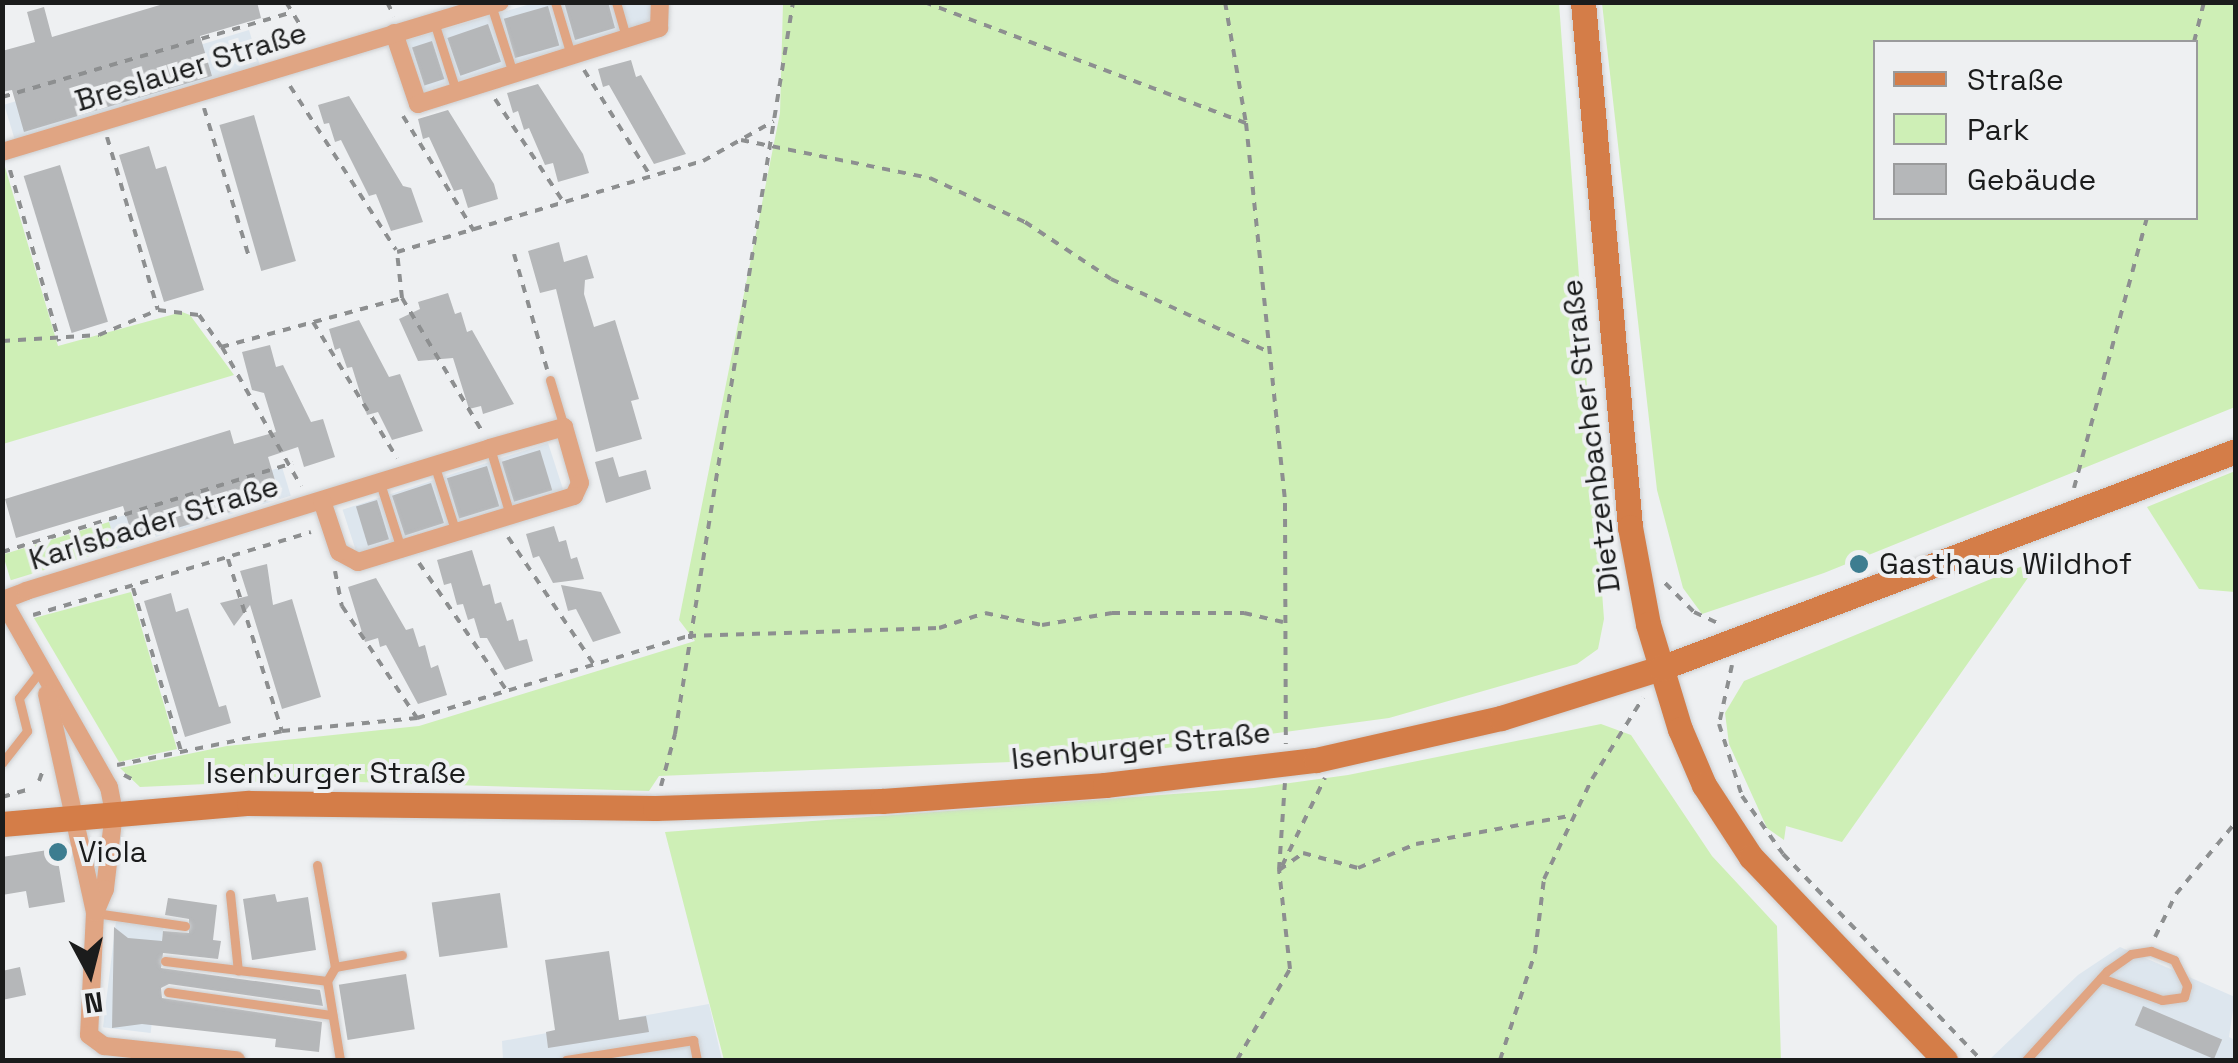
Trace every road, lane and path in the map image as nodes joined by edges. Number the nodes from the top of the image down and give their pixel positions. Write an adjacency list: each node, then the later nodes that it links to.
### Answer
1 (286, 2): 11 (path)
2 (554, 2): 16 (lane)
3 (616, 2): 14 (lane)
4 (660, 2): 14 (street)
5 (792, 2): 25 (path)
6 (924, 2): 27 (path)
7 (1225, 2): 27 (path)
8 (1582, 2): 62 (main road, Dietzenbacher Straße)
9 (2204, 2): 15 (path)
10 (496, 4): 12 (street, Breslauer Straße); 19 (lane)
11 (293, 12): 17 (path); 23 (path)
12 (434, 22): 13 (street, Breslauer Straße); 21 (lane)
13 (394, 32): 17 (street, Breslauer Straße); 24 (street)
14 (626, 38): 16 (street)
15 (2194, 40)
16 (573, 54): 19 (street); 31 (path)
17 (320, 58): 18 (street, Breslauer Straße)
18 (280, 70): 22 (street, Breslauer Straße); 35 (path)
19 (513, 73): 20 (street)
20 (484, 83): 21 (street); 32 (path)
21 (456, 92): 24 (street)
22 (200, 94): 26 (street, Breslauer Straße); 37 (path)
23 (2, 97)
24 (418, 104): 34 (path)
25 (774, 120): 28 (path); 29 (path)
26 (103, 122): 30 (street, Breslauer Straße); 39 (path)
27 (1246, 123): 44 (path)
28 (738, 139): 29 (path); 31 (path)
29 (768, 150): 44 (path); 66 (path)
30 (4, 152): 42 (path)
31 (651, 177): 32 (path)
32 (564, 204): 34 (path)
33 (2146, 220): 54 (path)
34 (474, 231): 35 (path)
35 (397, 252): 38 (path)
36 (514, 254): 45 (path)
37 (249, 257)
38 (402, 298): 40 (path); 47 (path)
39 (158, 310): 42 (path); 43 (path)
40 (313, 322): 43 (path); 51 (path)
41 (2, 341): 42 (path)
42 (59, 341)
43 (221, 347): 49 (path)
44 (1269, 352): 65 (path)
45 (550, 380): 46 (lane)
46 (564, 427): 47 (street, Karlsbader Straße); 55 (street)
47 (490, 448): 50 (street, Karlsbader Straße); 55 (lane)
48 (2236, 451): 54 (main road, Isenburger Straße)
49 (293, 463): 53 (path); 59 (path)
50 (435, 467): 51 (street, Karlsbader Straße); 57 (lane)
51 (408, 475): 52 (street, Karlsbader Straße)
52 (380, 484): 53 (street, Karlsbader Straße); 58 (lane)
53 (314, 503): 56 (street, Karlsbader Straße); 64 (street, Karlsbader Straße)
54 (2067, 517): 67 (main road, Isenburger Straße)
55 (504, 518): 57 (street); 68 (path)
56 (330, 527): 60 (street, Karlsbader Straße); 61 (path)
57 (456, 533): 58 (street)
58 (404, 548): 60 (street); 71 (path)
59 (2, 552)
60 (338, 552): 72 (path)
61 (228, 557): 63 (path); 73 (path)
62 (1635, 558): 67 (path); 69 (main road, Dietzenbacher Straße)
63 (132, 586): 64 (path); 74 (path)
64 (4, 604): 70 (street)
65 (1283, 622): 66 (path); 78 (path)
66 (688, 636): 68 (path); 81 (path)
67 (1725, 645): 69 (main road, Isenburger Straße); 108 (path)
68 (595, 666): 71 (path)
69 (1661, 668): 75 (main road, Isenburger Straße); 83 (path); 107 (main road, Dietzenbacher Straße)
70 (40, 672): 76 (lane); 82 (street); 84 (street)
71 (507, 692): 72 (path)
72 (417, 718): 73 (path)
73 (282, 731): 74 (path)
74 (182, 751): 77 (path)
75 (1316, 760): 78 (main road, Isenburger Straße); 88 (path)
76 (2, 763)
77 (115, 765)
78 (1286, 765): 81 (main road, Isenburger Straße); 88 (path)
79 (30, 789): 80 (path)
80 (2, 798)
81 (655, 808): 82 (main road, Isenburger Straße)
82 (114, 812): 84 (main road, Isenburger Straße); 90 (street)
83 (1574, 815): 88 (path); 106 (path)
84 (71, 816): 86 (main road, Isenburger Straße); 90 (street)
85 (2236, 822): 92 (path)
86 (2, 824)
87 (317, 865): 95 (lane)
88 (1279, 870): 105 (path)
89 (230, 894): 96 (lane)
90 (95, 913): 91 (lane); 101 (street)
91 (185, 926)
92 (2151, 952): 97 (lane); 97 (lane)
93 (402, 955): 95 (lane)
94 (165, 961): 96 (lane)
95 (335, 966): 98 (lane)
96 (238, 971): 98 (lane)
97 (2101, 978): 109 (lane)
98 (327, 982): 100 (lane)
99 (168, 992): 100 (lane)
100 (332, 1015): 102 (lane)
101 (231, 1060)
102 (340, 1060)
103 (566, 1060): 104 (lane)
104 (696, 1060)
105 (1237, 1060)
106 (1500, 1060)
107 (1945, 1060)
108 (1981, 1060)
109 (2026, 1060)

